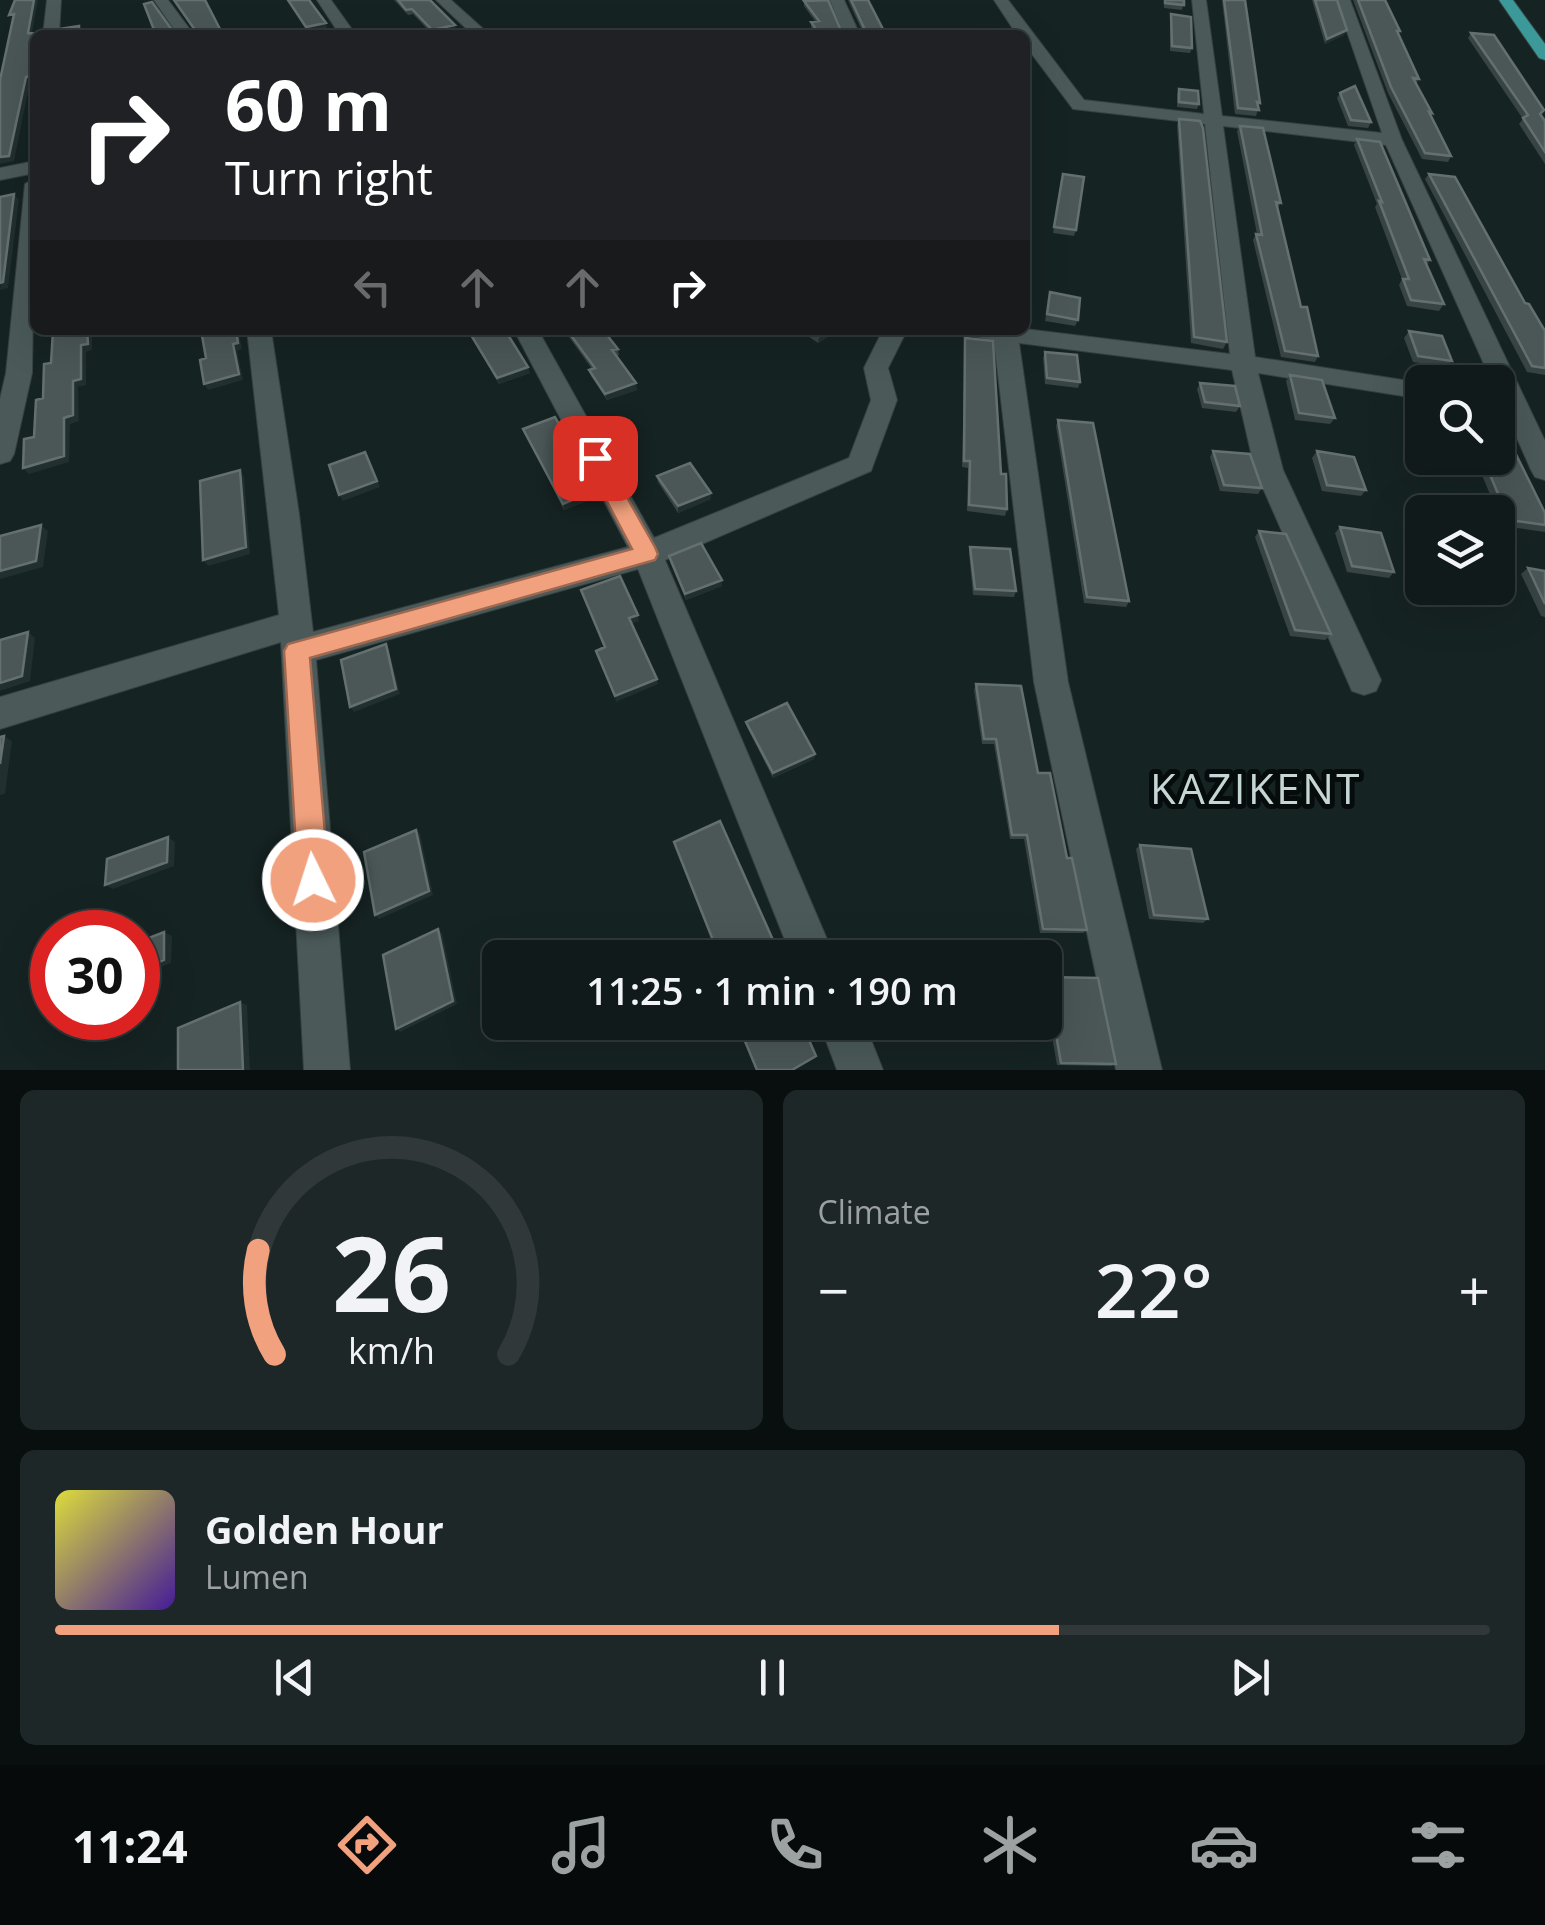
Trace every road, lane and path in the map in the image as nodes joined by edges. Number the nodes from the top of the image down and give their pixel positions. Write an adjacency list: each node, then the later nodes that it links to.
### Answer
1 (54, 0): 10 (street)
2 (161, 0): 11 (street)
3 (324, 0): 12 (street)
4 (443, 0): 13 (street)
5 (837, 0): 14 (street)
6 (1002, 0): 15 (street)
7 (1199, 0): 18 (street)
8 (1344, 0): 19 (street)
9 (1506, 0): 17 (main road)
10 (51, 30)
11 (182, 30)
12 (345, 30)
13 (476, 30)
14 (850, 30)
15 (1022, 30)
16 (1030, 41): 18 (street)
17 (1545, 54)
18 (1216, 122): 19 (street); 28 (street)
19 (1393, 140): 29 (street)
20 (30, 168): 21 (street)
21 (0, 174)
22 (30, 243): 34 (street)
23 (260, 335): 37 (street)
24 (529, 335): 36 (street)
25 (893, 335): 36 (street)
26 (996, 335): 44 (street)
27 (1026, 335): 28 (street)
28 (1243, 363): 30 (street); 38 (street)
29 (1489, 365)
30 (1405, 388)
31 (1515, 406): 32 (street)
32 (1545, 411)
33 (1515, 419): 35 (street)
34 (0, 454)
35 (1545, 470)
36 (647, 554): 37 (street); 40 (street)
37 (295, 637): 39 (street); 42 (street)
38 (1364, 680)
39 (0, 713)
40 (807, 940)
41 (848, 1040): 43 (street)
42 (327, 1070)
43 (860, 1070)
44 (1139, 1070)

